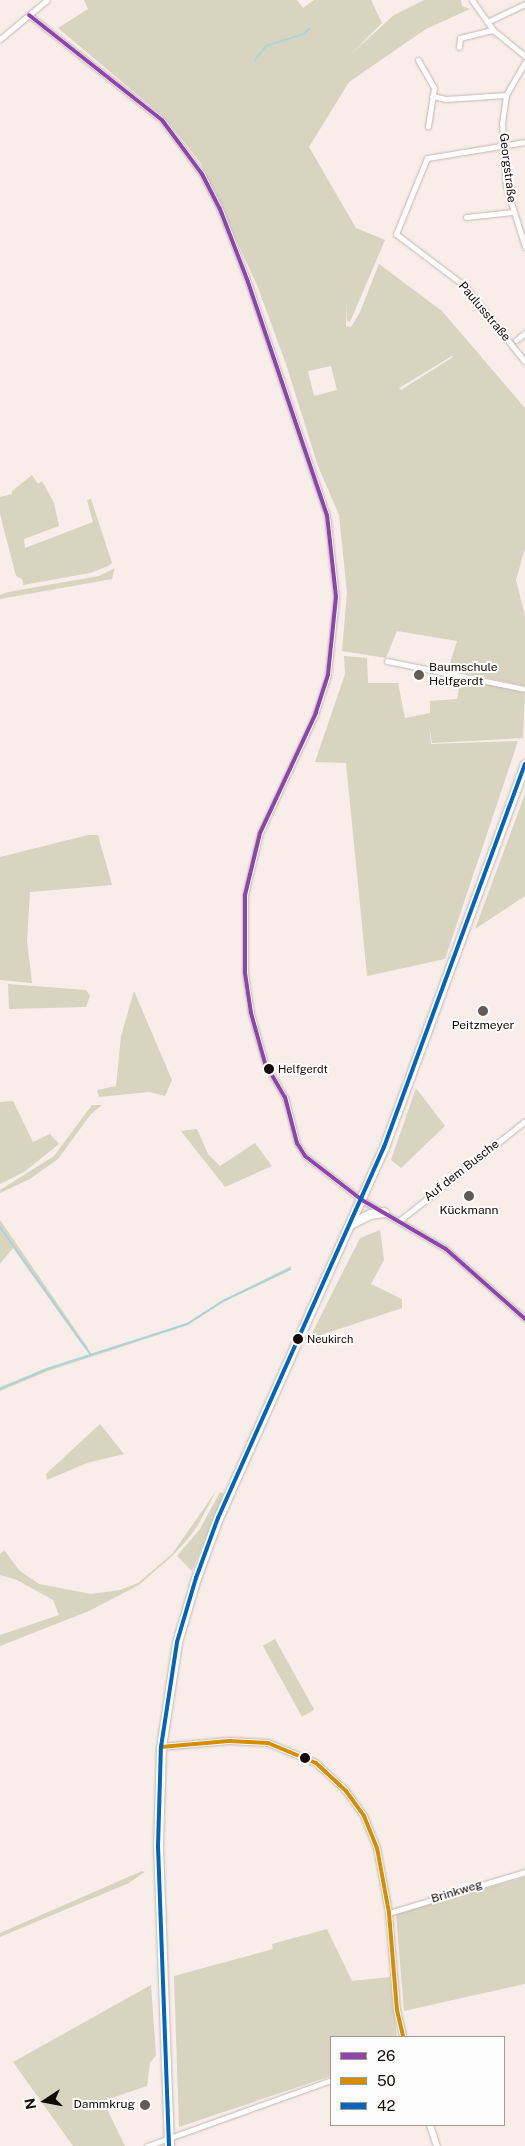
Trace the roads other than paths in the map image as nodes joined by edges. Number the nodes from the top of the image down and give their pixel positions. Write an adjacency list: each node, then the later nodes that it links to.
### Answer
1 (47, 0): 4 (street)
2 (472, 0): 5 (street)
3 (525, 4): 5 (street)
4 (29, 15): 7 (street); 29 (street)
5 (487, 22): 6 (street)
6 (493, 30): 8 (street); 9 (street)
7 (0, 39)
8 (459, 47)
9 (525, 56)
10 (418, 60): 13 (street)
11 (525, 62): 12 (street, Georgstraße)
12 (506, 95): 13 (street); 16 (street, Georgstraße)
13 (432, 96): 14 (street)
14 (428, 127)
15 (525, 142): 16 (street)
16 (502, 144): 17 (street, Georgstraße); 21 (street, Paulusstraße)
17 (513, 212): 18 (street); 19 (street, Georgstraße)
18 (466, 217)
19 (525, 247)
20 (525, 333): 22 (street)
21 (507, 340): 22 (street); 23 (street, Paulusstraße)
22 (516, 340): 23 (street)
23 (513, 346): 24 (street, Paulusstraße)
24 (525, 362)
25 (387, 661): 26 (street)
26 (525, 689)
27 (525, 764): 29 (main road)
28 (525, 1121): 31 (street, Auf dem Busche)
29 (362, 1200): 30 (street); 32 (main road)
30 (384, 1212): 31 (street); 32 (main road)
31 (399, 1221): 33 (street)
32 (352, 1223): 34 (main road)
33 (525, 1320)
34 (162, 1748): 36 (street); 40 (main road)
35 (525, 1872): 36 (street, Brinkweg)
36 (389, 1913): 37 (street)
37 (403, 2036)
38 (330, 2080): 40 (street)
39 (430, 2126): 42 (street)
40 (168, 2142): 41 (street)
41 (146, 2146)
42 (437, 2146)

